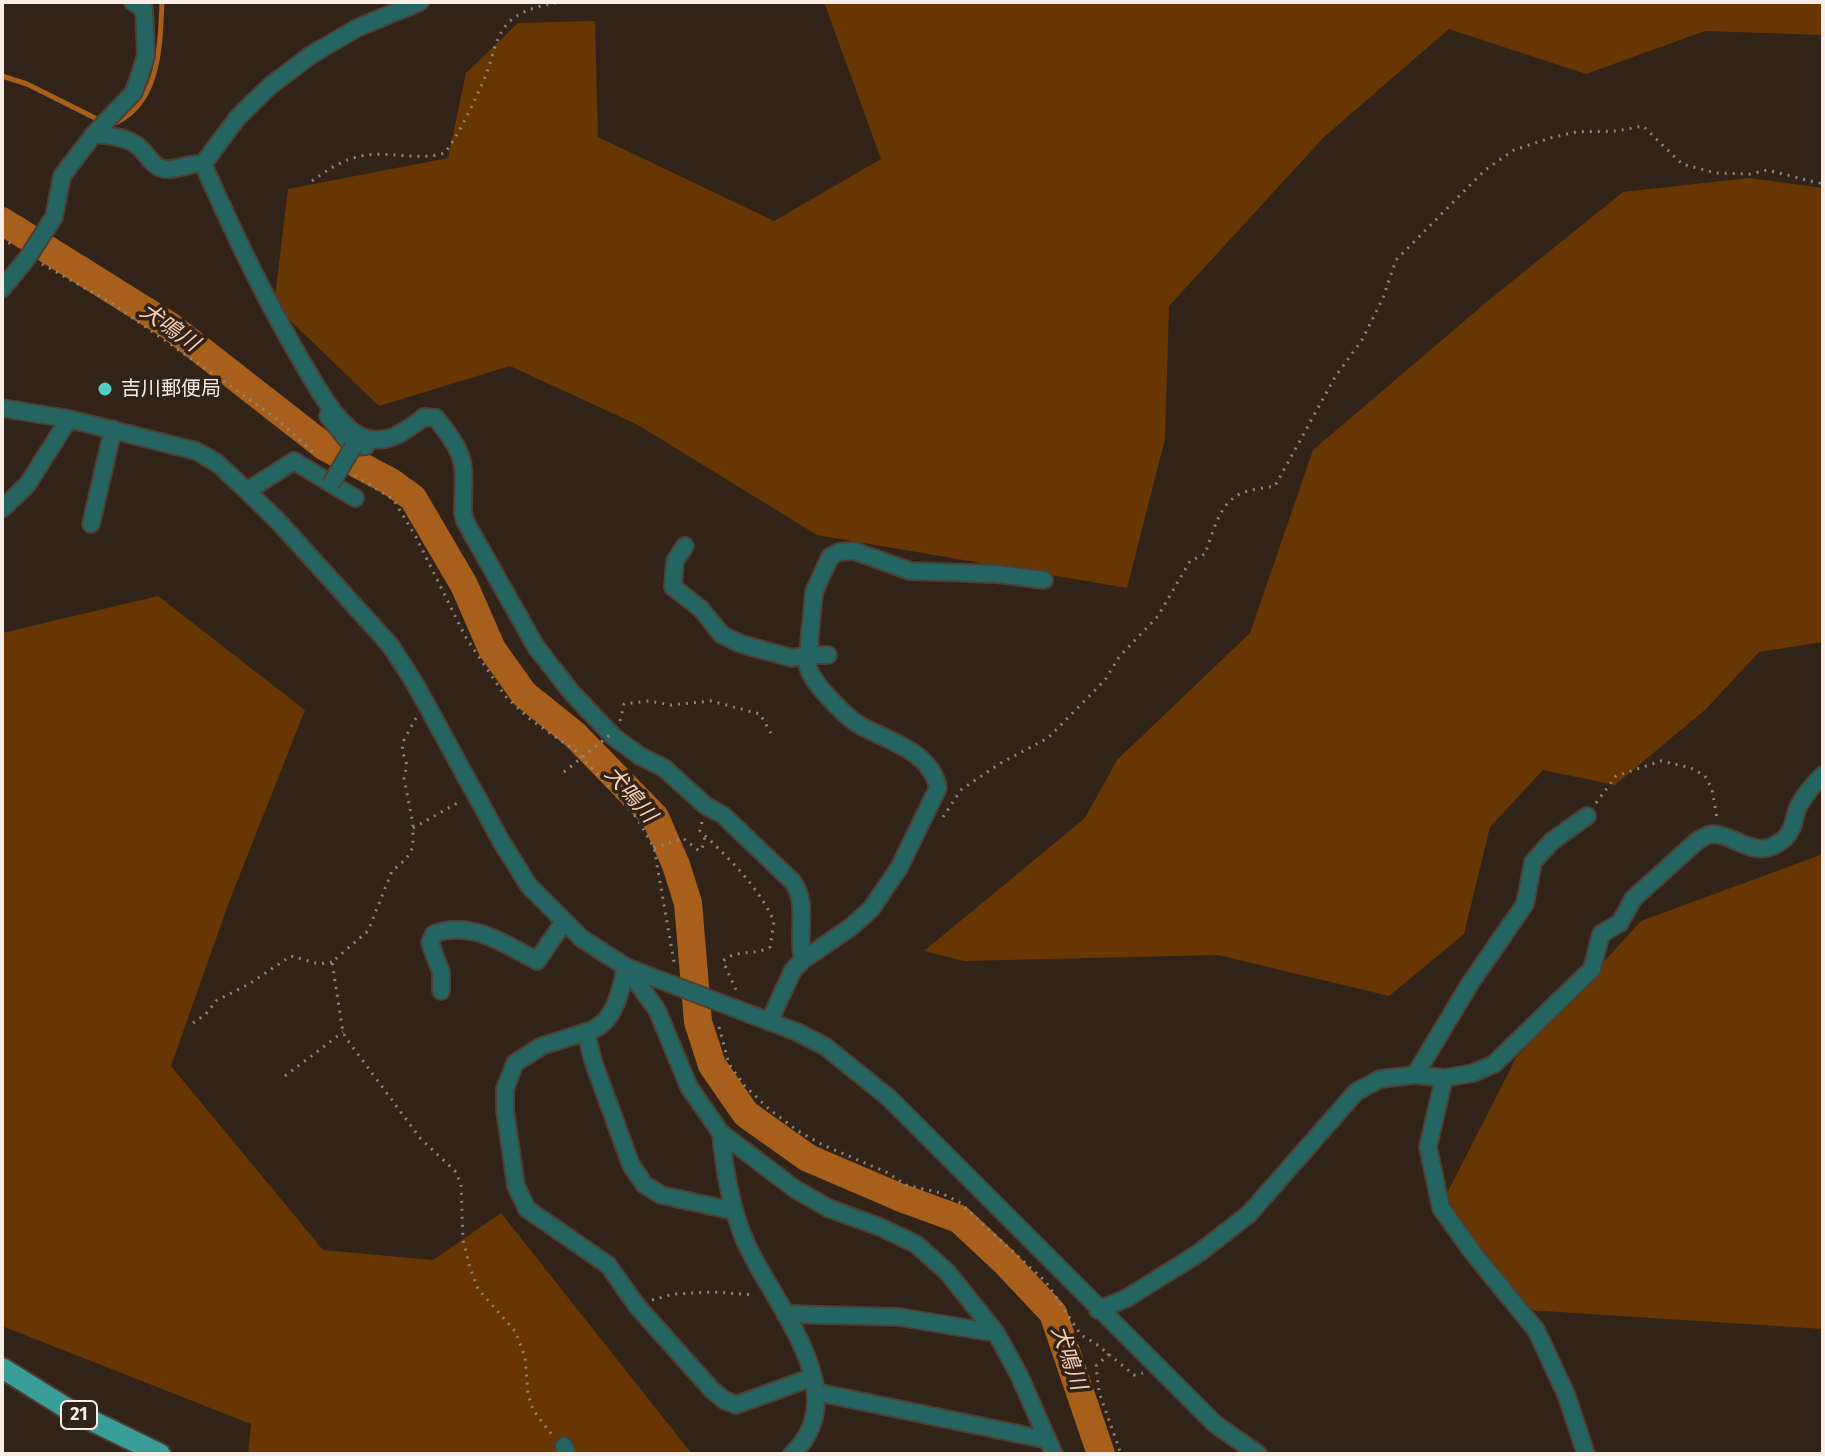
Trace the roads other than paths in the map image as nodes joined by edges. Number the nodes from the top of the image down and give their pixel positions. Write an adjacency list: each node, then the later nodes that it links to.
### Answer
1 (420, 2): 4 (street)
2 (141, 4): 3 (street)
3 (102, 126): 4 (street); 5 (street)
4 (203, 164): 6 (street)
5 (2, 289)
6 (323, 397): 10 (street); 11 (street)
7 (2, 408): 8 (street)
8 (69, 419): 9 (street); 15 (street)
9 (113, 429): 13 (street); 16 (street)
10 (380, 439): 11 (street); 24 (street)
11 (353, 447): 12 (street, bridge)
12 (331, 484): 13 (street); 14 (street)
13 (247, 491): 23 (street)
14 (355, 498)
15 (2, 509)
16 (91, 524)
17 (685, 546): 19 (street)
18 (1044, 580): 19 (street)
19 (808, 655): 20 (street); 24 (street)
20 (828, 655)
21 (1823, 775): 30 (street)
22 (1587, 816): 29 (street)
23 (563, 923): 25 (street); 26 (street)
24 (803, 960): 27 (street)
25 (626, 967): 27 (street); 28 (street); 31 (street)
26 (441, 991)
27 (769, 1022): 33 (street)
28 (586, 1032): 32 (street); 37 (street)
29 (1415, 1075): 30 (street); 33 (street)
30 (1444, 1078): 42 (street)
31 (721, 1133): 32 (street); 35 (street)
32 (734, 1211): 34 (street)
33 (1098, 1310): 41 (street)
34 (785, 1314): 35 (street); 37 (street)
35 (996, 1333): 38 (street)
36 (2, 1368): 40 (main road, 21)
37 (814, 1385): 38 (street); 39 (street)
38 (1051, 1447)
39 (797, 1452)
40 (160, 1454)
41 (1258, 1454)
42 (1586, 1454)

